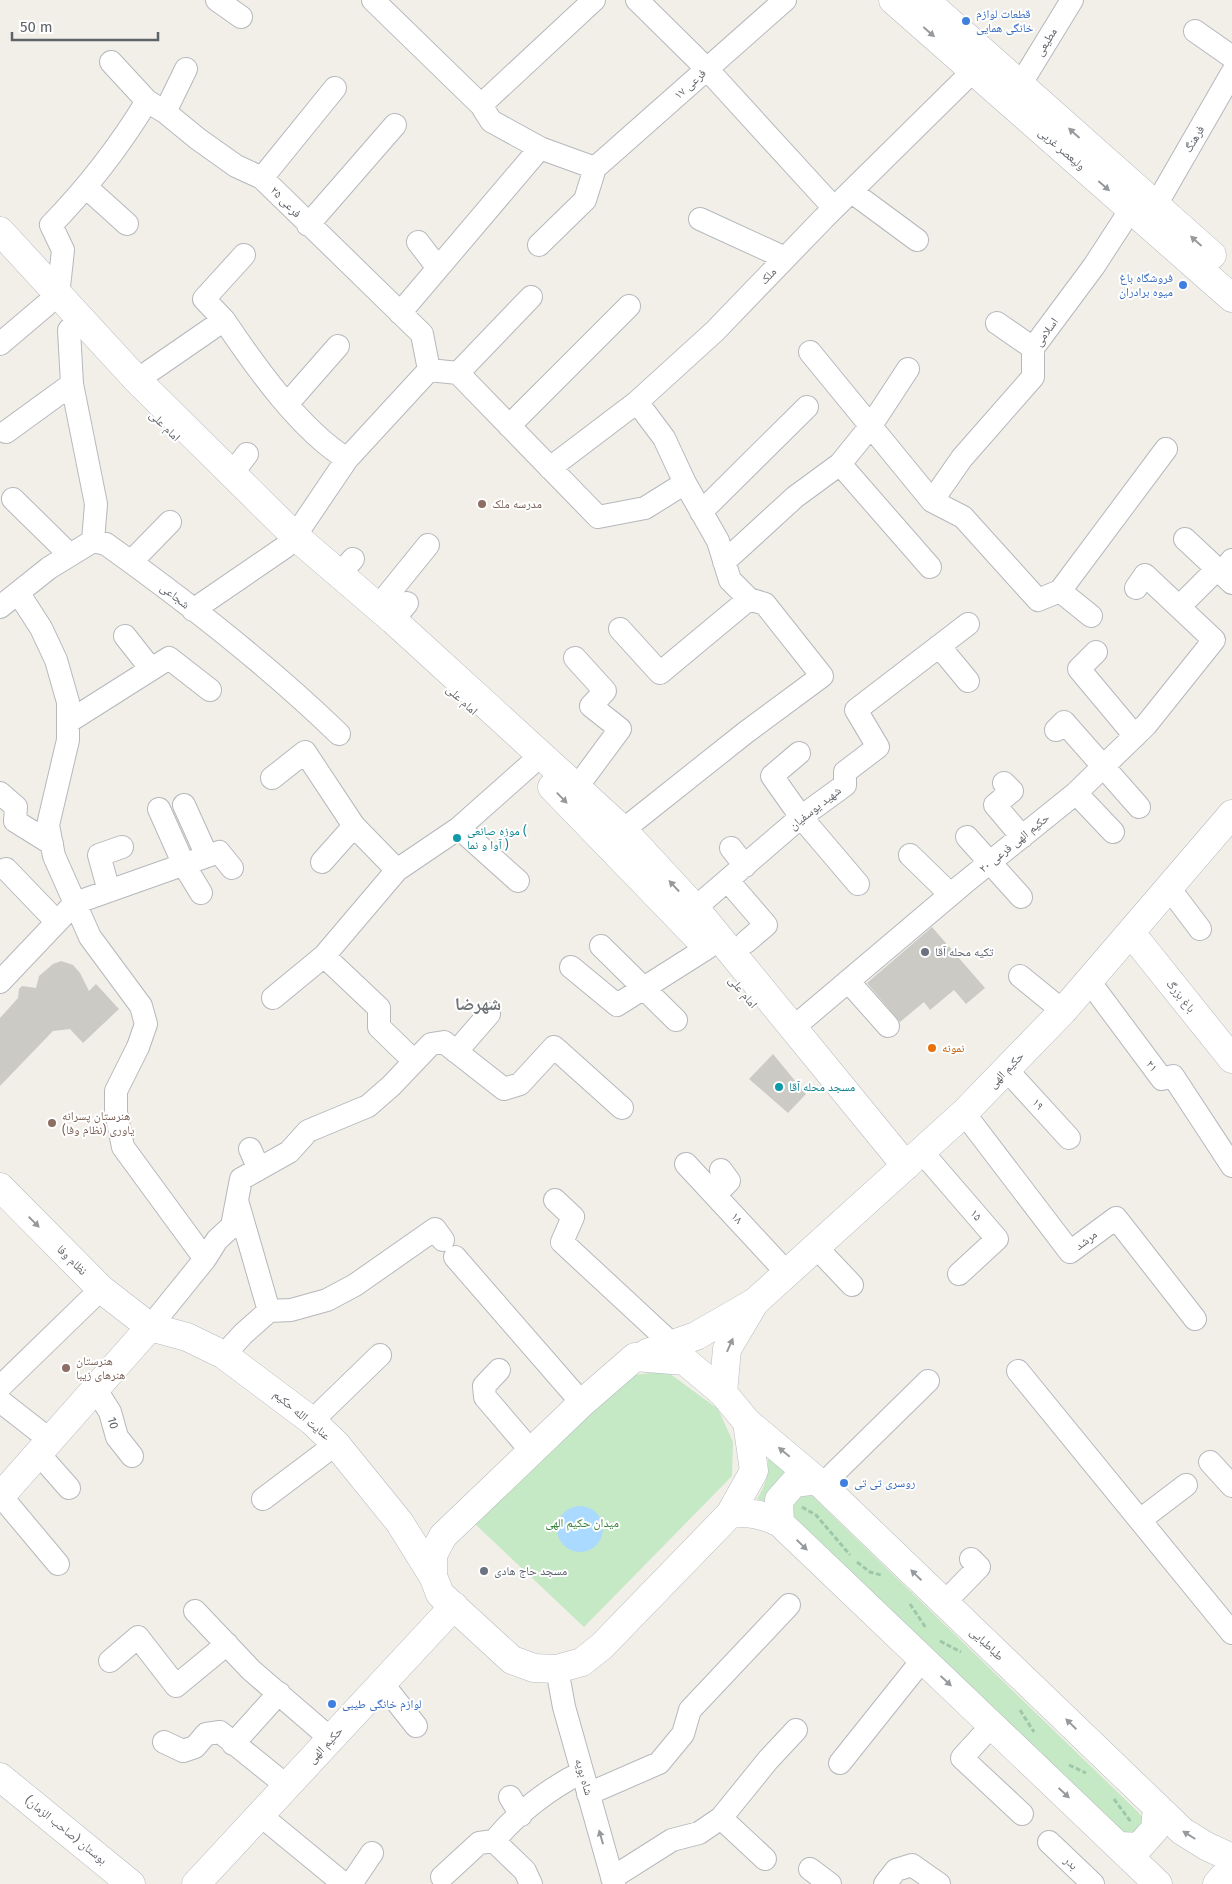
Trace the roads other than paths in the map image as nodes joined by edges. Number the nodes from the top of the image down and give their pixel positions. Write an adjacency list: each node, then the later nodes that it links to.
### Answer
1 (217, 0): 9 (street)
2 (373, 0): 19 (street)
3 (594, 0): 19 (street)
4 (637, 0): 14 (street)
5 (785, 0): 14 (street, فرعی ۱۷)
6 (893, 0): 15 (main road, ولیعصر غربی, one-way to 15)
7 (1072, 0): 16 (street, مطیعی)
8 (939, 5): 16 (main road, ولیعصر غربی)
9 (241, 17)
10 (1195, 31): 11 (street)
11 (1232, 56)
12 (111, 62): 20 (street, فرعی ۲۵)
13 (186, 69): 20 (street)
14 (707, 69): 23 (street, فرعی ۱۷); 28 (street)
15 (973, 71): 26 (street, ملک); 27 (main road, ولیعصر غربی, one-way to 27)
16 (1020, 84): 27 (main road, ولیعصر غربی, one-way to 16)
17 (336, 88): 24 (street)
18 (1228, 88): 27 (street, فرهنگ)
19 (481, 105): 22 (street)
20 (156, 106): 24 (street, فرعی ۲۵); 25 (street)
21 (395, 125): 31 (street)
22 (540, 148): 23 (street); 39 (street)
23 (595, 168): 35 (street)
24 (262, 178): 31 (street, فرعی ۲۵)
25 (86, 187): 30 (street); 43 (street)
26 (852, 192): 28 (street, ملک); 33 (street)
27 (1143, 207): 40 (main road, ولیعصر غربی, one-way to 27); 42 (main road, ولیعصر غربی); 51 (street, اسلامی)
28 (834, 208): 38 (street, ملک)
29 (700, 219): 38 (street)
30 (127, 224)
31 (308, 225): 45 (street, فرعی ۲۵)
32 (0, 231): 43 (main road)
33 (917, 240)
34 (418, 242): 39 (street)
35 (539, 245)
36 (0, 253): 43 (main road, امام علی)
37 (244, 255): 46 (street)
38 (785, 258): 58 (street, ملک)
39 (438, 268): 45 (street)
40 (1232, 273)
41 (531, 297): 55 (street)
42 (1232, 298)
43 (52, 300): 48 (main road, امام علی); 49 (street); 56 (main road)
44 (629, 306): 61 (street)
45 (400, 313): 54 (street, فرعی ۲۵)
46 (224, 320): 56 (street); 59 (street)
47 (997, 323): 51 (street)
48 (69, 330): 57 (street); 75 (main road, امام علی)
49 (0, 344)
50 (338, 346): 59 (street)
51 (1033, 348): 70 (street, اسلامی)
52 (810, 352): 62 (street)
53 (908, 368): 62 (street)
54 (429, 370): 55 (street); 65 (street)
55 (458, 373): 61 (street)
56 (137, 380): 75 (main road)
57 (72, 384): 63 (street); 74 (street)
58 (638, 402): 67 (street, ملک); 68 (street)
59 (288, 403): 65 (street)
60 (806, 407): 71 (street)
61 (510, 426): 67 (street)
62 (870, 427): 66 (street); 70 (street)
63 (6, 432)
64 (1166, 449): 83 (street)
65 (347, 459): 75 (street)
66 (840, 464): 79 (street); 80 (street)
67 (550, 468): 68 (street)
68 (685, 483): 71 (street)
69 (13, 499): 77 (street)
70 (932, 501): 83 (street)
71 (701, 512): 79 (street)
72 (170, 522): 78 (street)
73 (1185, 540): 81 (street)
74 (93, 541): 77 (street); 78 (street, شجاعی)
75 (290, 541): 88 (street); 89 (main road); 105 (main road, امام علی)
76 (428, 545): 89 (street)
77 (69, 554): 84 (street)
78 (131, 562): 88 (street, شجاعی)
79 (724, 562): 85 (street)
80 (930, 567)
81 (1227, 571): 87 (street)
82 (1136, 588): 87 (street)
83 (1060, 591): 90 (street)
84 (18, 594): 86 (street); 100 (street)
85 (749, 599): 92 (street); 119 (street)
86 (0, 607)
87 (1179, 607): 103 (street, حکیم الهی فرعی ۲۰)
88 (192, 610): 102 (street, شجاعی)
89 (393, 610): 109 (main road)
90 (1091, 616)
91 (968, 624): 94 (street, شهید یوسفیان)
92 (620, 629)
93 (125, 636): 97 (street)
94 (939, 646): 98 (street); 116 (street, شهید یوسفیان)
95 (1096, 652): 103 (street)
96 (575, 658): 109 (street)
97 (151, 669): 99 (street); 100 (street)
98 (968, 681)
99 (210, 690)
100 (68, 722): 123 (street)
101 (1056, 730): 106 (street)
102 (339, 734)
103 (1135, 736): 106 (street, حکیم الهی فرعی ۲۰)
104 (799, 753): 116 (street)
105 (530, 765): 118 (street); 150 (main road, امام علی, one-way to 150)
106 (1102, 767): 111 (street, حکیم الهی فرعی ۲۰); 113 (street)
107 (272, 778): 117 (street)
108 (1004, 784): 122 (street)
109 (577, 787): 119 (main road)
110 (0, 792): 123 (street)
111 (1076, 793): 120 (street); 122 (street, حکیم الهی فرعی ۲۰)
112 (184, 805): 127 (street)
113 (1138, 807)
114 (159, 809): 130 (street)
115 (1232, 814): 138 (main road, حکیم الهی)
116 (801, 817): 131 (street, شهید یوسفیان); 137 (street)
117 (354, 826): 128 (street); 134 (street)
118 (459, 828): 134 (street); 135 (street)
119 (623, 830): 144 (main road, one-way to 119)
120 (1114, 832)
121 (967, 837): 129 (street)
122 (1022, 837): 129 (street, حکیم الهی فرعی ۲۰)
123 (52, 844): 143 (street)
124 (122, 847): 139 (street)
125 (731, 848): 131 (street)
126 (910, 855): 141 (street)
127 (207, 856): 130 (street); 132 (street)
128 (322, 862)
129 (989, 863): 141 (street, حکیم الهی فرعی ۲۰); 142 (street)
130 (184, 864): 139 (street); 140 (street)
131 (745, 866): 136 (street, شهید یوسفیان)
132 (232, 868)
133 (6, 869): 145 (street)
134 (397, 870): 151 (street)
135 (518, 881)
136 (728, 881): 144 (street, شهید یوسفیان); 148 (street)
137 (858, 884)
138 (1169, 888): 146 (street); 147 (main road, حکیم الهی)
139 (109, 891): 143 (street)
140 (201, 893)
141 (950, 894): 154 (street, حکیم الهی فرعی ۲۰)
142 (1021, 897)
143 (75, 903): 145 (street); 180 (street)
144 (695, 908): 163 (main road)
145 (56, 922): 156 (street)
146 (1200, 929)
147 (1131, 933): 155 (main road, حکیم الهی); 165 (main road, باغ بزرگ)
148 (746, 942)
149 (601, 946): 157 (street)
150 (707, 948): 157 (street); 172 (main road, امام علی)
151 (324, 956): 158 (street); 166 (street)
152 (571, 967): 157 (street)
153 (1020, 976): 159 (street)
154 (848, 981): 162 (street); 163 (street, حکیم الهی فرعی ۲۰)
155 (1089, 981): 159 (main road, حکیم الهی); 173 (street, ۲۱)
156 (0, 982)
157 (645, 987): 161 (street)
158 (273, 998)
159 (1063, 1011): 167 (main road, حکیم الهی)
160 (489, 1014): 164 (street)
161 (676, 1020)
162 (888, 1026)
163 (794, 1027): 172 (main road)
164 (456, 1052): 166 (street); 168 (street)
165 (1232, 1059)
166 (414, 1061): 178 (street)
167 (1006, 1069): 169 (main road, حکیم الهی); 170 (street, ۱۹)
168 (622, 1108)
169 (964, 1113): 172 (main road, حکیم الهی); 187 (street, مرشد)
170 (1069, 1138)
171 (686, 1164): 176 (street, ۱۸)
172 (908, 1165): 179 (main road, حکیم الهی); 182 (street, ۱۵)
173 (1232, 1166)
174 (721, 1170): 176 (street)
175 (0, 1187): 184 (main road, نظام وفا, one-way to 184)
176 (715, 1195): 181 (street, ۱۸)
177 (555, 1200): 189 (street)
178 (237, 1202): 180 (street); 186 (street)
179 (816, 1247): 181 (main road, حکیم الهی); 183 (street)
180 (205, 1259): 188 (street)
181 (787, 1273): 185 (main road, حکیم الهی)
182 (959, 1274)
183 (852, 1285)
184 (101, 1289): 188 (main road, نظام وفا); 196 (street)
185 (755, 1302): 189 (main road); 198 (main road, one-way to 185)
186 (268, 1311): 190 (street); 200 (street)
187 (1195, 1319)
188 (150, 1327): 190 (main road, عنایت الله حکیم); 197 (main road)
189 (672, 1344): 192 (main road)
190 (224, 1355): 201 (main road, عنایت الله حکیم)
191 (380, 1355): 201 (street)
192 (635, 1357): 198 (main road); 200 (main road)
193 (499, 1370): 205 (street)
194 (1018, 1370): 215 (street)
195 (928, 1381): 208 (street)
196 (0, 1387)
197 (95, 1388): 204 (main road); 206 (street, 10)
198 (723, 1393): 202 (main road)
199 (0, 1401): 204 (street)
200 (582, 1403): 205 (main road)
201 (312, 1421): 203 (main road, عنایت الله حکیم)
202 (747, 1422): 208 (main road, طباطبایی, one-way to 202); 214 (main road)
203 (336, 1444): 213 (street); 219 (main road, عنایت الله حکیم)
204 (44, 1447): 211 (street); 212 (main road)
205 (532, 1452): 219 (main road)
206 (132, 1456)
207 (1210, 1462): 210 (street)
208 (819, 1482): 216 (main road); 220 (main road, طباطبایی, one-way to 208)
209 (1186, 1485): 215 (street)
210 (1232, 1486)
211 (69, 1488)
212 (1, 1496): 218 (street)
213 (263, 1499)
214 (730, 1514): 216 (main road); 228 (main road)
215 (1140, 1520): 224 (street)
216 (780, 1523): 226 (main road, one-way to 226)
217 (971, 1559): 220 (street)
218 (58, 1564)
219 (433, 1576): 222 (main road)
220 (944, 1603): 242 (main road, طباطبایی, one-way to 220)
221 (789, 1605): 241 (street)
222 (454, 1606): 228 (main road); 229 (main road, حکیم الهی)
223 (195, 1611): 225 (street)
224 (1232, 1633)
225 (227, 1644): 227 (street); 230 (street)
226 (931, 1650): 231 (main road, one-way to 231); 237 (street)
227 (110, 1661)
228 (557, 1669): 238 (street, شاه بویه)
229 (382, 1683): 232 (street); 234 (main road, حکیم الهی)
230 (279, 1693): 234 (street); 236 (street)
231 (992, 1725): 243 (street); 248 (main road, one-way to 248)
232 (416, 1726)
233 (796, 1730): 245 (street)
234 (331, 1739): 240 (main road, حکیم الهی)
235 (164, 1742): 236 (street)
236 (233, 1744): 240 (street)
237 (840, 1763)
238 (582, 1772): 241 (street, شاه بویه); 246 (street)
239 (0, 1777): 256 (main road, بوستان (صاحب الزمان))
240 (287, 1786): 244 (main road, حکیم الهی)
241 (588, 1794): 255 (street, شاه بویه, one-way to 241)
242 (1157, 1807): 248 (main road); 250 (main road, طباطبایی, one-way to 242)
243 (1022, 1814)
244 (260, 1815): 257 (main road, حکیم الهی); 258 (street)
245 (721, 1818): 251 (street); 255 (street)
246 (494, 1841): 254 (street); 260 (street)
247 (1049, 1842): 264 (street, بدر)
248 (1120, 1846): 265 (main road)
249 (372, 1853): 259 (street)
250 (1232, 1858)
251 (765, 1860)
252 (1232, 1867): 266 (main road)
253 (810, 1870): 261 (street)
254 (442, 1877)
255 (613, 1881)
256 (131, 1884)
257 (196, 1884)
258 (344, 1884)
259 (350, 1884)
260 (531, 1884)
261 (830, 1884)
262 (885, 1884): 263 (street)
263 (939, 1884)
264 (1093, 1884)
265 (1158, 1884)
266 (1217, 1884)

